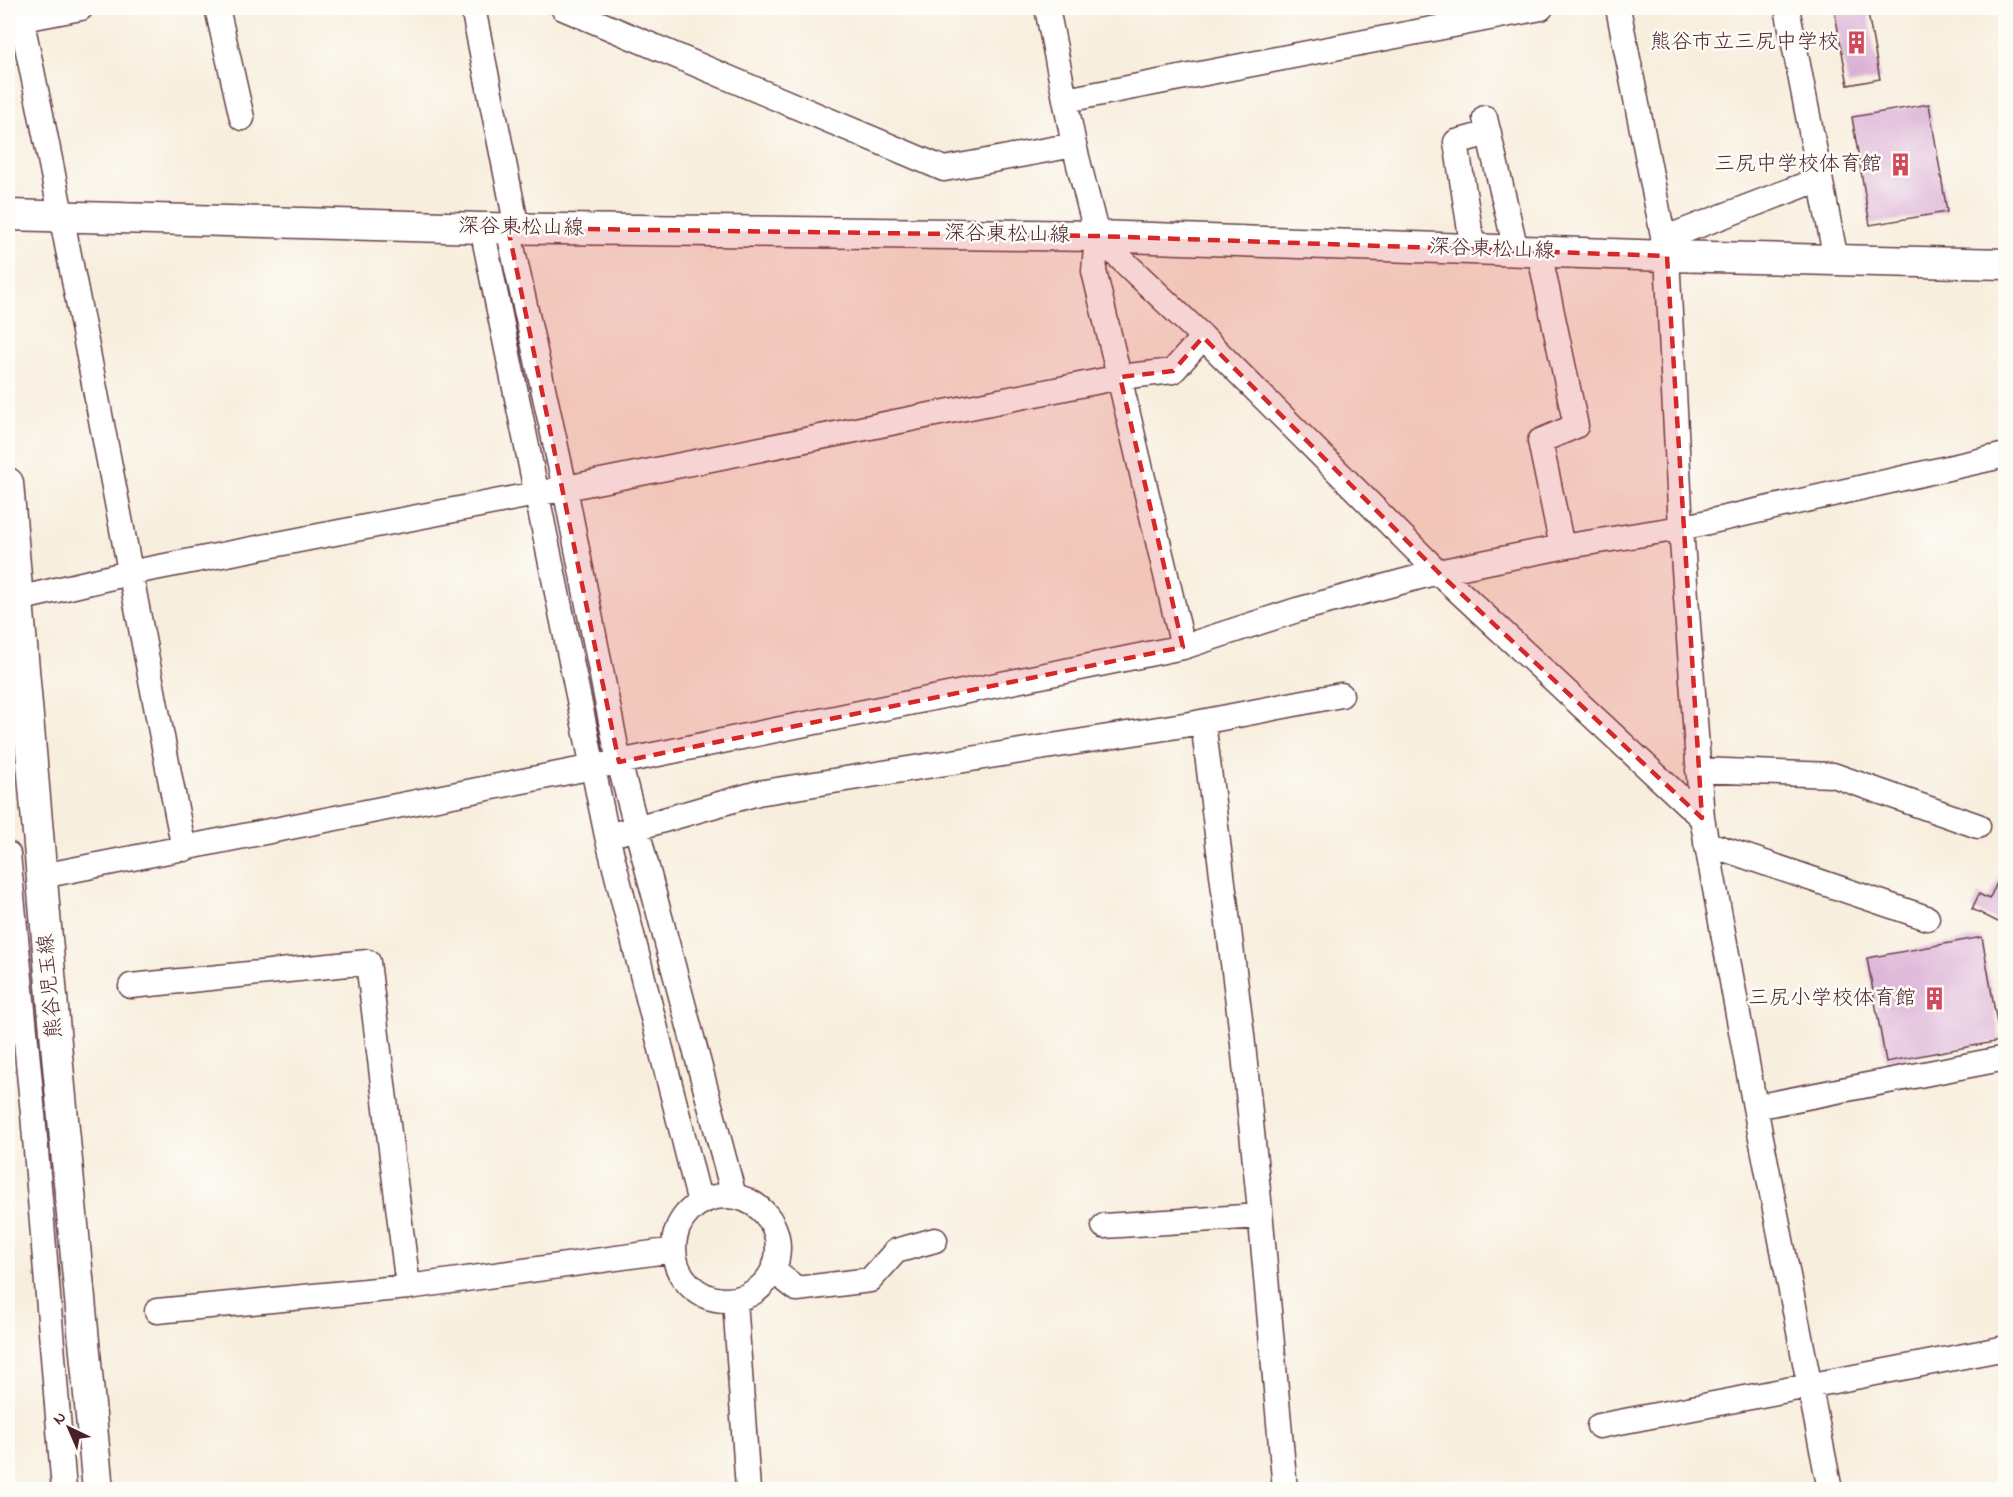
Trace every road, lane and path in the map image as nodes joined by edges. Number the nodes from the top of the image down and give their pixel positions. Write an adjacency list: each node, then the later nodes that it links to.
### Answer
1 (81, 8): 9 (street)
2 (217, 8): 11 (street)
3 (473, 8): 16 (street)
4 (563, 8): 12 (street)
5 (1047, 8): 10 (street)
6 (1541, 8): 10 (street)
7 (1618, 8): 18 (street)
8 (1787, 8): 13 (street)
9 (16, 16): 15 (street)
10 (1066, 100): 12 (street)
11 (242, 118)
12 (1074, 145): 17 (street)
13 (1820, 179): 18 (street); 21 (street)
14 (8, 215): 15 (main road, 深谷東松山線)
15 (62, 216): 16 (main road, 深谷東松山線); 32 (street)
16 (502, 228): 17 (main road, 深谷東松山線); 27 (street); 28 (street)
17 (1097, 236): 19 (main road, 深谷東松山線); 23 (street); 24 (street)
18 (1665, 247): 20 (main road, 深谷東松山線); 21 (main road, 深谷東松山線); 29 (street)
19 (1473, 249): 20 (main road, 深谷東松山線); 20 (street)
20 (1527, 251): 30 (street)
21 (1836, 260): 22 (main road, 深谷東松山線)
22 (2006, 264)
23 (1203, 337): 24 (street); 31 (street)
24 (1120, 377): 27 (street); 34 (street)
25 (2006, 455): 29 (street)
26 (8, 483): 33 (main road, 熊谷児玉線)
27 (565, 488): 28 (street); 37 (street)
28 (536, 494): 32 (street); 38 (street)
29 (1681, 528): 30 (street); 39 (street)
30 (1562, 547): 31 (street)
31 (1438, 572): 34 (street); 40 (street)
32 (129, 573): 33 (street); 45 (street)
33 (18, 599): 47 (main road, 熊谷児玉線)
34 (1183, 647): 37 (street)
35 (1341, 695): 36 (street)
36 (1203, 722): 42 (street); 56 (street)
37 (619, 762): 38 (street); 42 (street)
38 (592, 768): 43 (street); 45 (street)
39 (1698, 770): 40 (street); 41 (street)
40 (1702, 818): 44 (street)
41 (1978, 826)
42 (636, 828): 43 (street); 54 (street)
43 (607, 836): 55 (street)
44 (1706, 843): 48 (street); 53 (street)
45 (184, 849): 47 (street)
46 (8, 854): 51 (street)
47 (42, 876): 50 (main road, 熊谷児玉線)
48 (1927, 918)
49 (131, 986): 61 (street)
50 (57, 1055): 51 (street); 68 (main road, 熊谷児玉線)
51 (17, 1057): 67 (street)
52 (2006, 1058): 53 (street)
53 (1755, 1107): 65 (street)
54 (734, 1196): 55 (street); 60 (street)
55 (700, 1203): 59 (street)
56 (1260, 1216): 57 (street); 70 (street)
57 (1104, 1226)
58 (935, 1240): 60 (street)
59 (674, 1250): 61 (street); 62 (street)
60 (774, 1271): 62 (street)
61 (408, 1287): 63 (street)
62 (735, 1300): 69 (street)
63 (157, 1311)
64 (2006, 1348): 65 (street)
65 (1809, 1385): 66 (street); 71 (street)
66 (1599, 1426)
67 (63, 1490)
68 (98, 1490)
69 (748, 1490)
70 (1285, 1490)
71 (1830, 1490)

